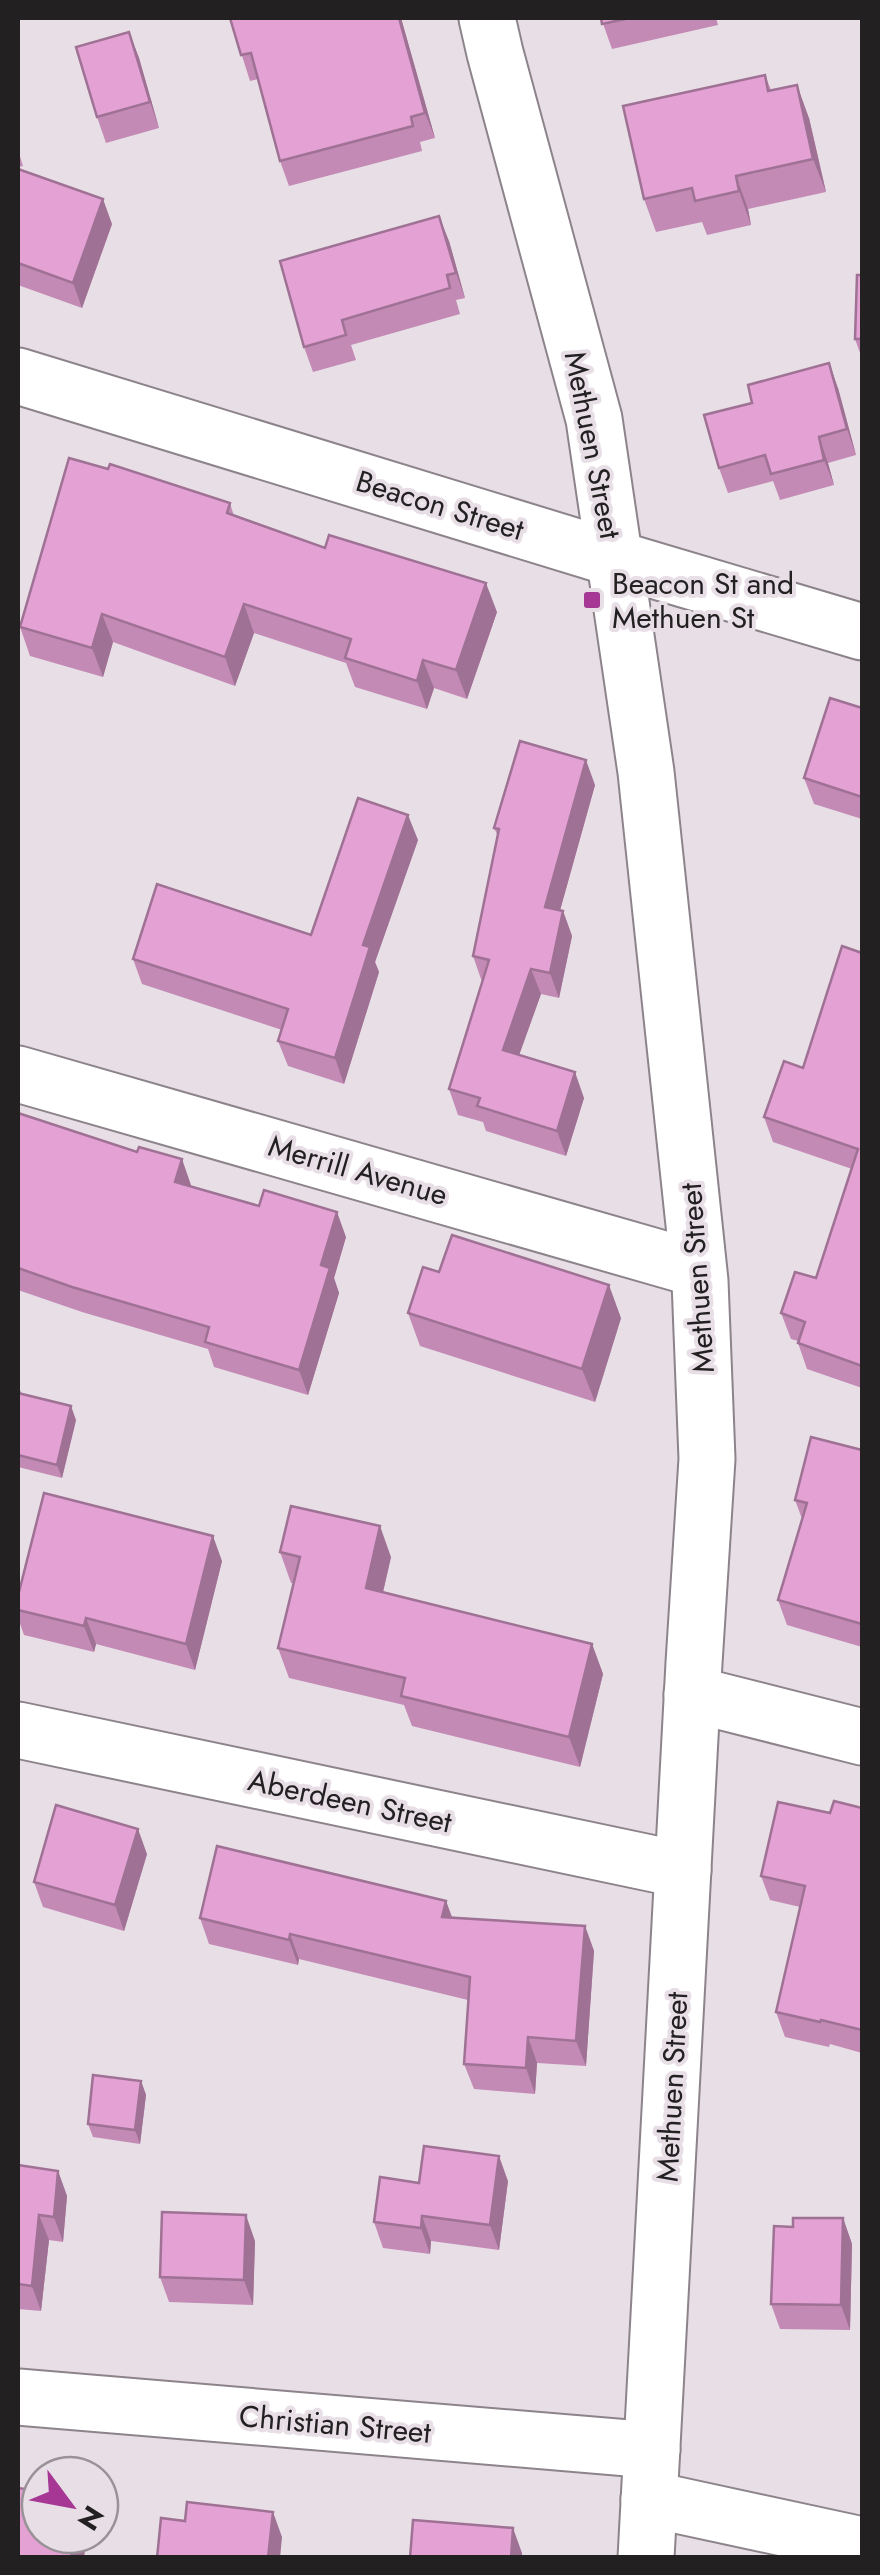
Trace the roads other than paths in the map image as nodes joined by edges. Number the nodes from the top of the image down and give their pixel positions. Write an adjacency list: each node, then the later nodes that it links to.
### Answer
1 (488, 18): 3 (street, Methuen Street)
2 (18, 376): 3 (street, Beacon Street)
3 (616, 559): 4 (street, Beacon Street); 6 (street, Methuen Street)
4 (862, 632)
5 (18, 1074): 6 (street, Merrill Avenue)
6 (698, 1269): 7 (street, Methuen Street)
7 (692, 1694): 9 (street); 10 (street, Methuen Street)
8 (18, 1730): 10 (street, Aberdeen Street)
9 (862, 1737)
10 (684, 1870): 12 (street, Methuen Street)
11 (18, 2398): 12 (street, Christian Street)
12 (650, 2475): 13 (street, Christian Street); 14 (street, Methuen Street)
13 (862, 2545)
14 (646, 2558)

